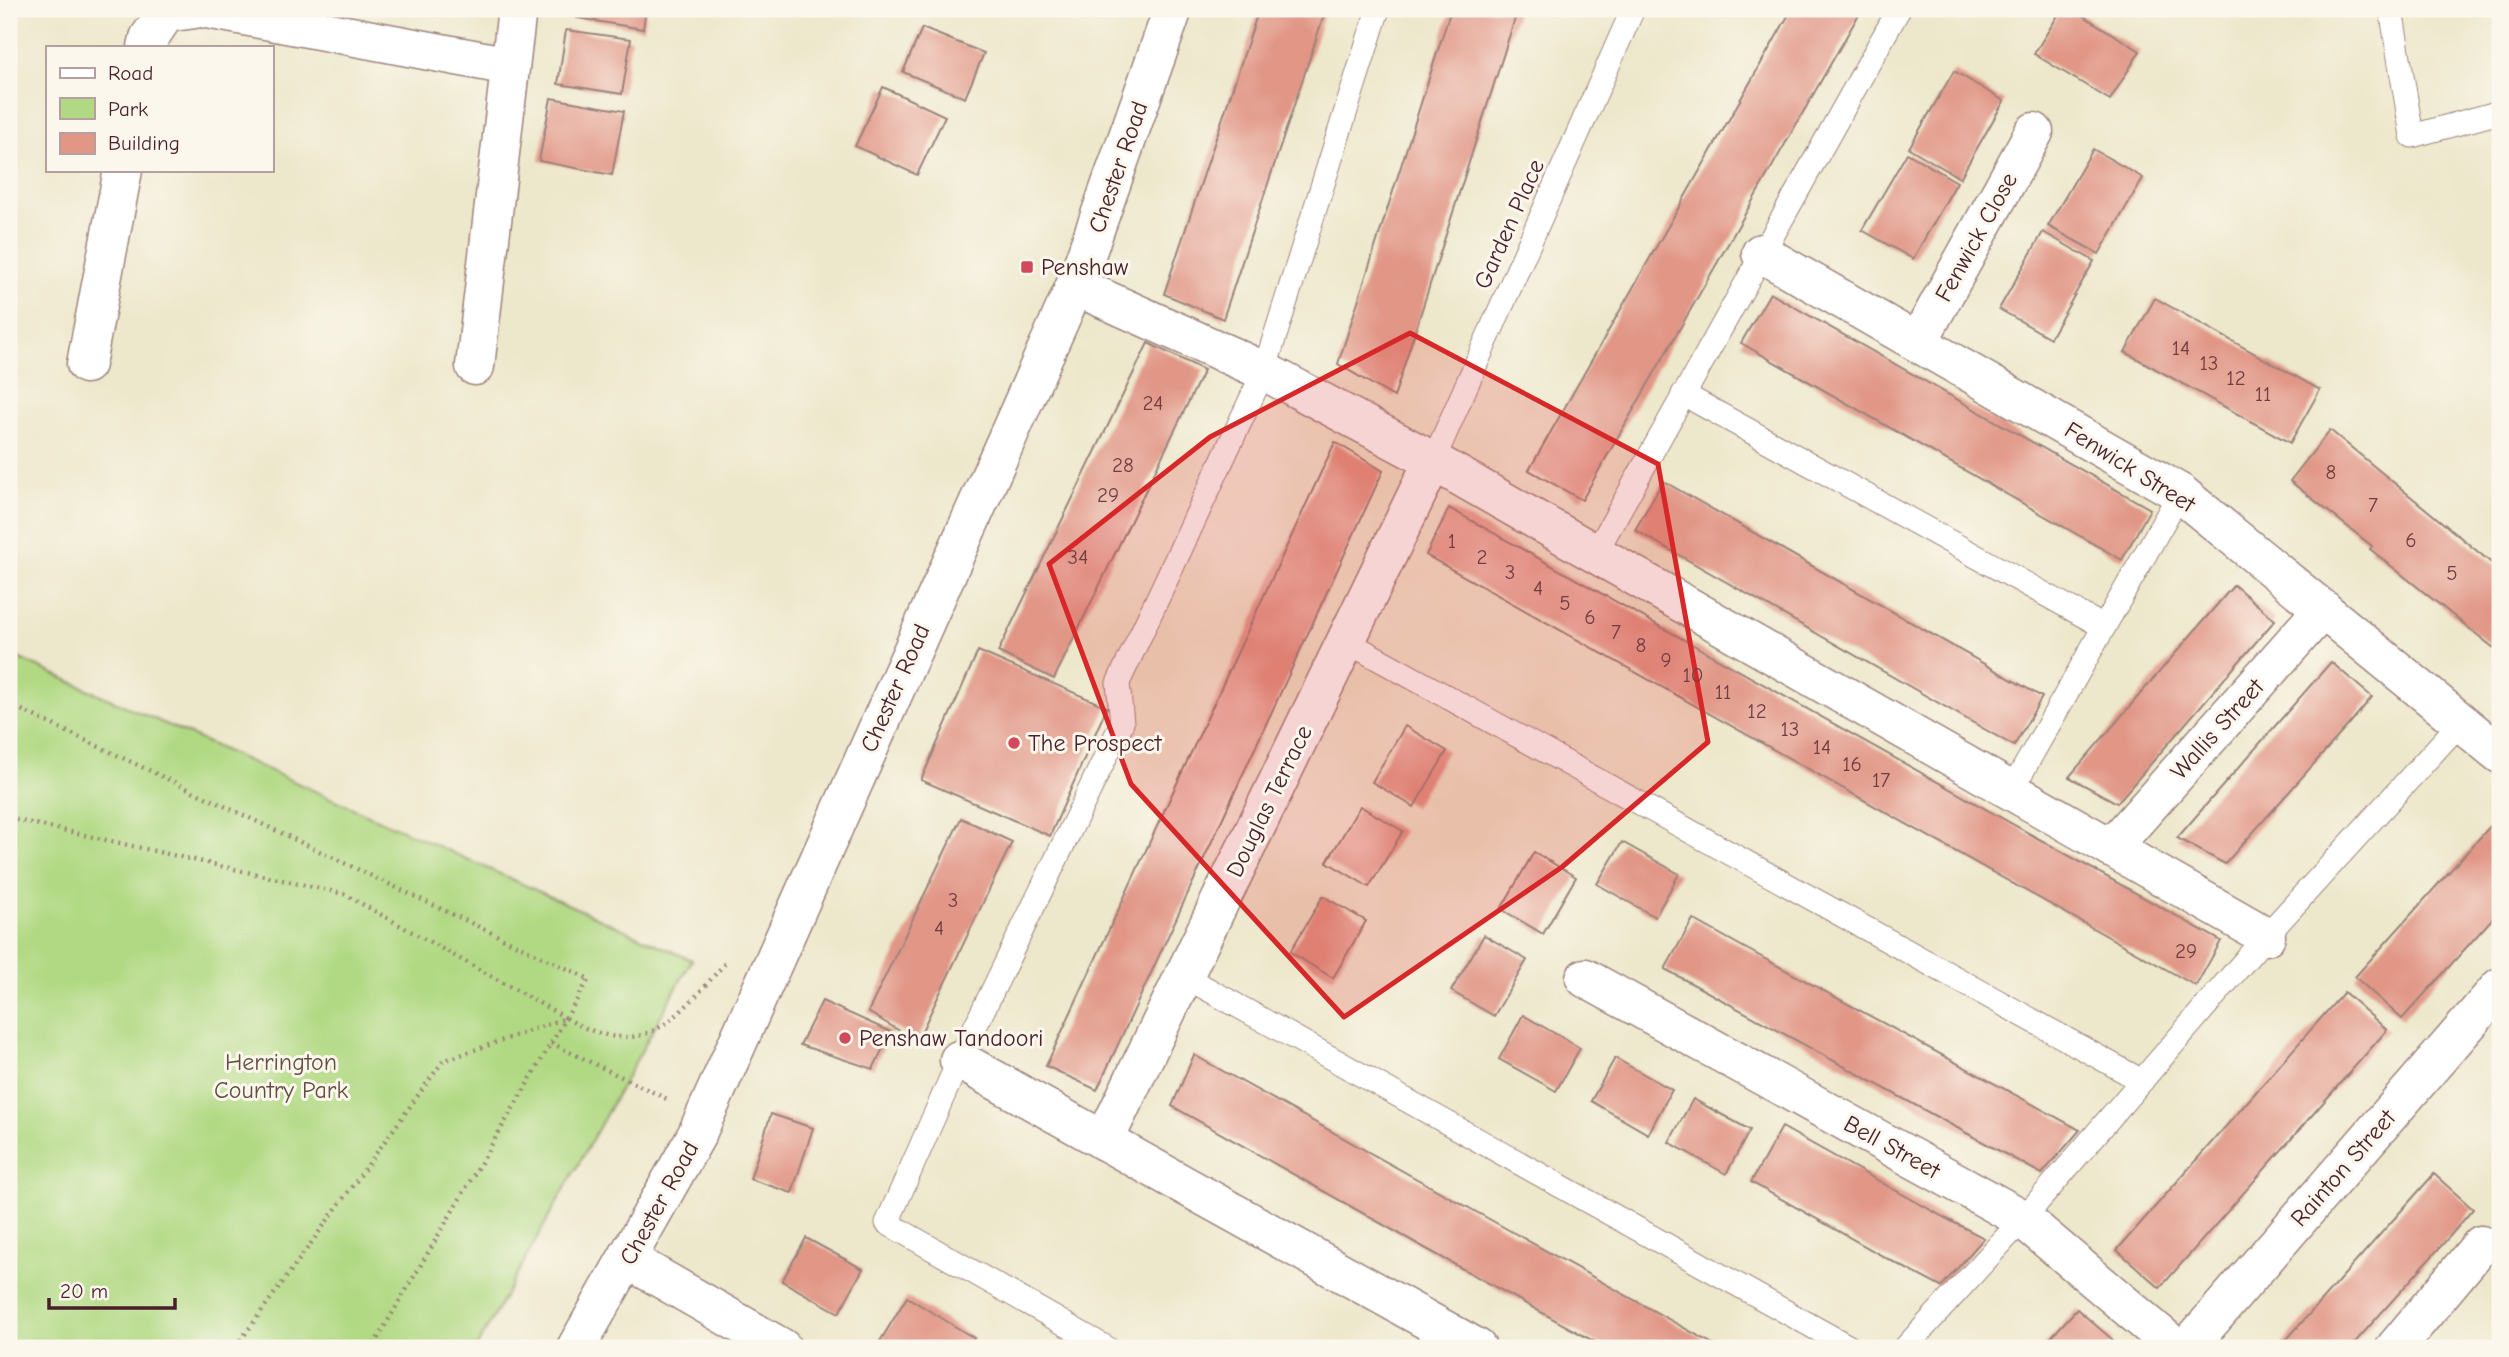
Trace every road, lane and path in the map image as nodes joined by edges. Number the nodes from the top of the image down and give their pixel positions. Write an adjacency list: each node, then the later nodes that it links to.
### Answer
1 (195, 9): 9 (street)
2 (207, 9): 10 (street)
3 (517, 9): 10 (street)
4 (1173, 9): 15 (street, Chester Road)
5 (1378, 9): 19 (lane)
6 (1633, 9): 21 (lane, Garden Place)
7 (1899, 9): 14 (lane)
8 (2391, 9): 11 (lane)
9 (147, 46)
10 (510, 66): 18 (street)
11 (2500, 112)
12 (2034, 132): 16 (street, Fenwick Close)
13 (124, 172): 17 (street)
14 (1762, 253): 16 (street, Fenwick Street); 20 (lane)
15 (1075, 286): 19 (street); 34 (street, Chester Road)
16 (1918, 342): 22 (street, Fenwick Street)
17 (86, 364)
18 (475, 366)
19 (1264, 371): 21 (street); 40 (lane)
20 (1683, 394): 23 (lane); 25 (lane)
21 (1433, 461): 23 (street); 26 (street, Douglas Terrace)
22 (2180, 493): 24 (street, Fenwick Street); 25 (lane)
23 (1595, 554): 30 (street)
24 (2323, 609): 28 (street, Fenwick Street); 32 (street, Wallis Street)
25 (2104, 627): 30 (lane)
26 (1346, 641): 35 (street, Douglas Terrace); 41 (lane)
27 (9, 704): 38 (path)
28 (2461, 722): 29 (street, Fenwick Street); 33 (lane)
29 (2500, 754)
30 (2011, 791): 32 (street)
31 (9, 818): 38 (path)
32 (2111, 848): 33 (street)
33 (2266, 936): 41 (lane)
34 (775, 955): 38 (path); 42 (street, Chester Road)
35 (1184, 975): 43 (street, Douglas Terrace); 53 (lane)
36 (1585, 978): 44 (street, Bell Street)
37 (2500, 987): 56 (street, Rainton Street)
38 (566, 1018): 39 (path); 47 (path)
39 (551, 1043): 42 (path); 48 (path)
40 (959, 1060): 43 (street); 51 (lane)
41 (2142, 1081): 44 (lane)
42 (705, 1117): 46 (street, Chester Road)
43 (1104, 1140): 52 (street)
44 (2023, 1219): 54 (lane); 55 (street, Bell Street)
45 (2481, 1245): 57 (street)
46 (627, 1259): 49 (street, Chester Road); 50 (street)
47 (235, 1348)
48 (372, 1348)
49 (576, 1348)
50 (782, 1348)
51 (1107, 1348)
52 (1477, 1348)
53 (1851, 1348)
54 (1905, 1348)
55 (2176, 1348)
56 (2187, 1348)
57 (2395, 1348)

